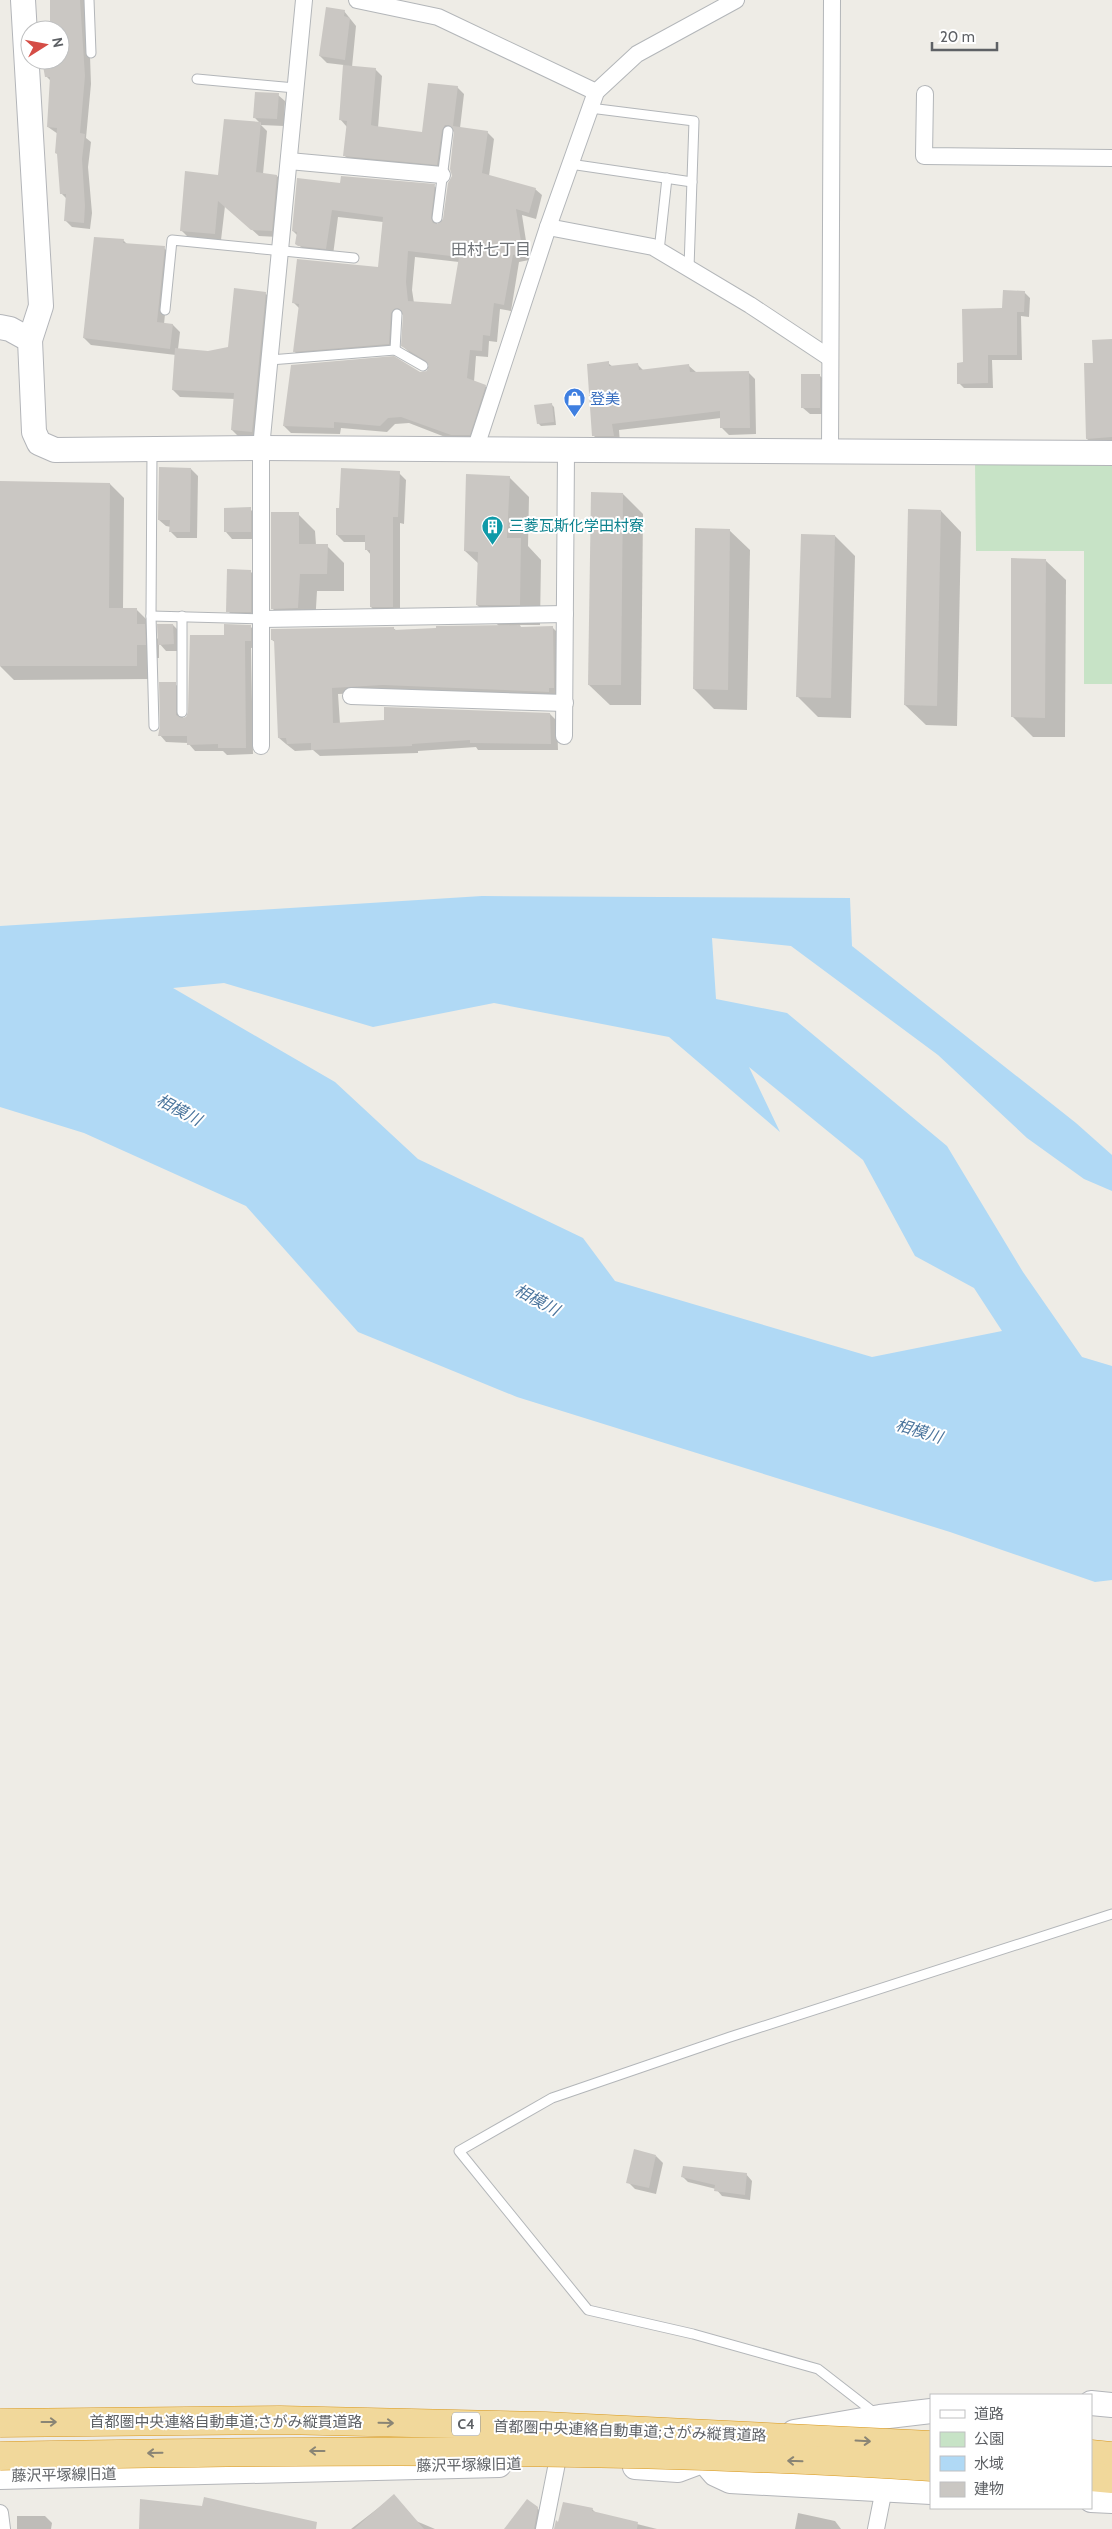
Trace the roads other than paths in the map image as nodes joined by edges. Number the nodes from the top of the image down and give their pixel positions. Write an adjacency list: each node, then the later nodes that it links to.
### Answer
1 (23, 0): 29 (street)
2 (89, 0): 7 (lane)
3 (304, 0): 9 (street)
4 (357, 0): 10 (street)
5 (736, 0): 10 (street)
6 (832, 0): 31 (street)
7 (91, 53)
8 (197, 79): 9 (lane)
9 (295, 88): 15 (street)
10 (596, 92): 12 (street)
11 (925, 94): 14 (street)
12 (590, 108): 16 (street); 19 (lane)
13 (448, 131): 17 (lane)
14 (1112, 158)
15 (289, 161): 17 (street); 22 (street)
16 (570, 164): 18 (lane); 21 (street)
17 (442, 175): 20 (lane)
18 (667, 178): 19 (lane); 23 (lane)
19 (692, 182): 25 (lane)
20 (437, 218)
21 (548, 226): 23 (street); 36 (street)
22 (280, 250): 24 (lane); 26 (lane); 32 (street)
23 (659, 251): 25 (street)
24 (354, 258)
25 (689, 268): 31 (street)
26 (165, 310)
27 (397, 314): 30 (lane)
28 (0, 327): 29 (street)
29 (30, 340): 34 (street)
30 (395, 350): 32 (lane); 33 (lane)
31 (830, 358): 38 (street)
32 (270, 360): 35 (street)
33 (423, 366)
34 (152, 448): 35 (street); 41 (lane)
35 (262, 448): 36 (street); 43 (street)
36 (475, 450): 37 (street)
37 (566, 451): 38 (street); 40 (street)
38 (830, 451): 39 (street)
39 (1112, 453)
40 (564, 614): 43 (street); 45 (street)
41 (151, 616): 42 (lane); 47 (lane)
42 (182, 616): 43 (lane); 46 (lane)
43 (262, 619): 49 (street)
44 (351, 696): 45 (street)
45 (565, 703): 48 (street)
46 (182, 712)
47 (154, 726)
48 (564, 736)
49 (261, 746)
50 (1112, 1914): 54 (lane)
51 (1092, 2404): 52 (street)
52 (1112, 2405)
53 (930, 2411): 54 (street, 藤沢平塚線旧道)
54 (880, 2417): 60 (street, 藤沢平塚線旧道)
55 (0, 2423): 56 (highway, 首都圏中央連絡自動車道;さがみ縦貫道路 / C4, one-way to 56, bridge)
56 (930, 2444)
57 (1092, 2454): 59 (highway)
58 (0, 2456): 62 (highway, 首都圏中央連絡自動車道;さがみ縦貫道路 / C4, one-way to 58, bridge)
59 (1112, 2456)
60 (703, 2460): 61 (street, 藤沢平塚線旧道); 66 (street)
61 (557, 2463): 63 (street, 藤沢平塚線旧道); 72 (street)
62 (930, 2467)
63 (0, 2477)
64 (1092, 2477): 65 (highway)
65 (1112, 2479)
66 (884, 2489): 67 (street); 73 (street)
67 (930, 2492)
68 (1092, 2500): 69 (street)
69 (1112, 2502)
70 (0, 2513): 71 (street)
71 (2, 2529)
72 (544, 2529)
73 (876, 2529)

